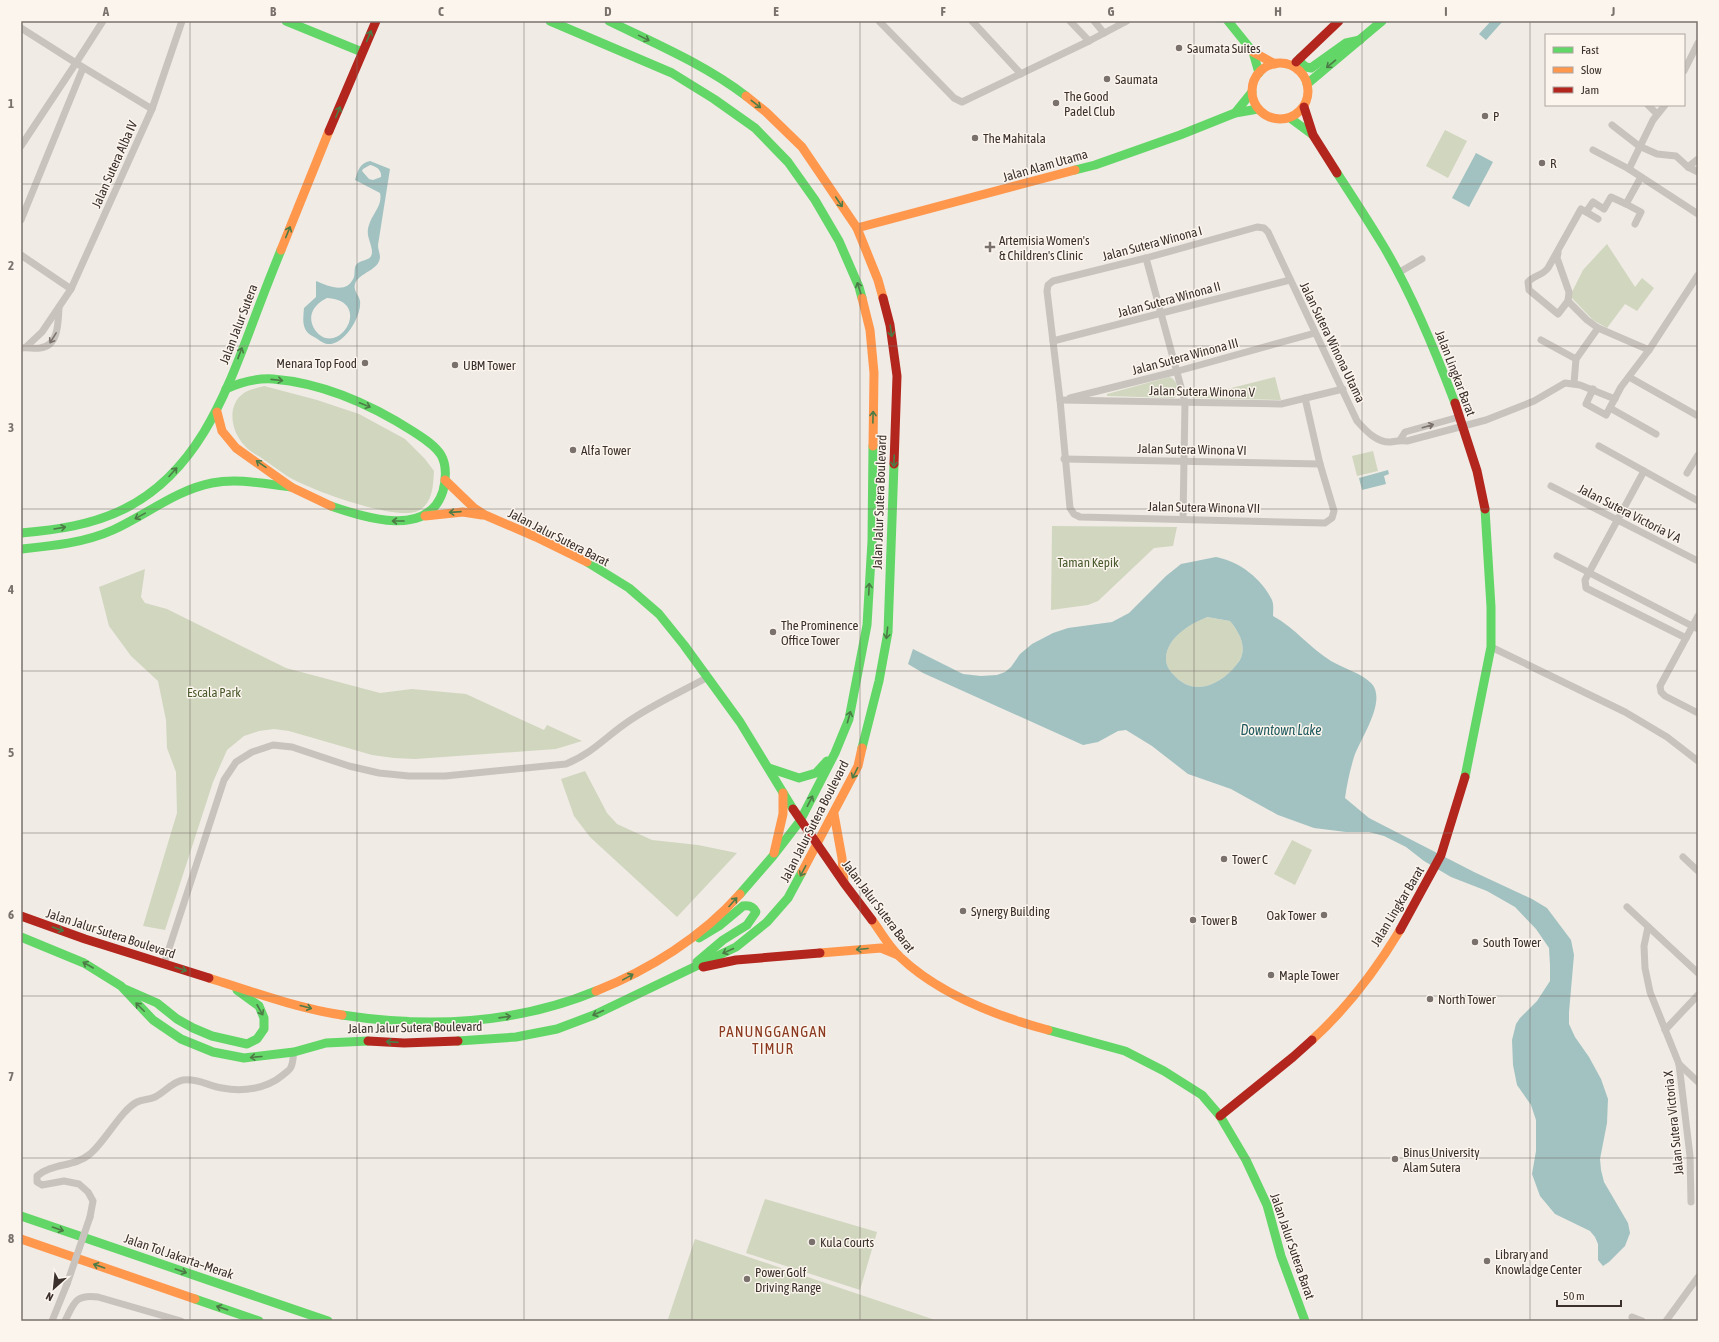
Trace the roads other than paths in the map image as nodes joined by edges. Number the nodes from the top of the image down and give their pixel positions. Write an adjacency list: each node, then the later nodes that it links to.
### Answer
1 (103, 21): 23 (street)
2 (182, 21): 35 (street)
3 (286, 21): 20 (main road)
4 (376, 21): 20 (main road, Jalan Jalur Sutera, one-way to 4)
5 (550, 21): 117 (main road, Jalan Jalur Sutera Boulevard, one-way to 5)
6 (609, 21): 56 (main road, Jalan Jalur Sutera Boulevard, one-way to 56)
7 (879, 21): 29 (street)
8 (972, 21): 29 (street)
9 (1070, 21): 18 (street)
10 (1094, 21): 16 (street)
11 (1127, 21): 16 (street)
12 (1228, 21): 21 (main road)
13 (1339, 21): 22 (main road)
14 (1382, 21): 17 (main road)
15 (21, 28): 23 (street, Jalan Sutera Alba IV)
16 (1104, 33): 18 (street)
17 (1361, 39): 22 (main road); 30 (main road, one-way to 30)
18 (1088, 41): 29 (street)
19 (1698, 43): 27 (street)
20 (362, 52): 79 (main road, Jalan Jalur Sutera, one-way to 20)
21 (1253, 52): 24 (main road); 28 (main road)
22 (1300, 58): 25 (main road)
23 (76, 63): 26 (street, Jalan Sutera Alba IV); 42 (street)
24 (1275, 64): 25 (main road); 28 (main road)
25 (1292, 66): 30 (main road)
26 (84, 68): 35 (street, Jalan Sutera Alba IV); 53 (street)
27 (1685, 69)
28 (1259, 73): 31 (main road)
29 (1021, 74)
30 (1307, 84): 34 (main road)
31 (1252, 92): 36 (main road); 37 (main road, Jalan Alam Utama)
32 (1649, 106): 38 (street)
33 (1664, 106): 38 (street)
34 (1304, 107): 39 (main road); 41 (main road, Jalan Lingkar Barat)
35 (152, 108): 65 (street, Jalan Sutera Alba IV)
36 (1258, 109): 37 (main road, Jalan Alam Utama); 39 (main road)
37 (1235, 113): 56 (main road, Jalan Alam Utama)
38 (1657, 114): 43 (street)
39 (1290, 118): 41 (main road, Jalan Lingkar Barat)
40 (1612, 125): 43 (street)
41 (1313, 134): 62 (main road, Jalan Lingkar Barat)
42 (21, 146)
43 (1639, 146): 46 (street); 47 (street)
44 (1593, 150): 47 (street)
45 (1698, 159): 46 (street)
46 (1688, 167): 48 (street)
47 (1629, 169): 49 (street)
48 (1698, 172)
49 (1641, 177): 50 (street); 52 (street)
50 (1626, 204): 51 (street); 55 (street)
51 (1586, 212): 54 (street); 58 (street)
52 (1698, 214)
53 (21, 220)
54 (1598, 220)
55 (1635, 224)
56 (857, 228): 121 (main road, Jalan Jalur Sutera Boulevard, one-way to 121)
57 (1264, 228): 60 (street, Jalan Sutera Winona I); 64 (street, Jalan Sutera Winona Utama)
58 (1559, 251): 66 (street); 66 (street)
59 (21, 255): 65 (street)
60 (1146, 258): 68 (street); 72 (street, Jalan Sutera Winona I)
61 (1422, 259): 62 (street)
62 (1398, 273): 89 (main road, Jalan Lingkar Barat)
63 (1698, 275): 74 (street)
64 (1290, 280): 68 (street, Jalan Sutera Winona II); 70 (street, Jalan Sutera Winona Utama)
65 (71, 288): 67 (street, Jalan Sutera Alba IV)
66 (1568, 301): 69 (street)
67 (59, 308): 73 (street, Jalan Sutera Alba IV); 73 (street, Jalan Sutera Alba IV, one-way to 73)
68 (1162, 314): 72 (street, Jalan Sutera Winona II); 76 (street)
69 (1598, 328): 74 (street); 75 (street)
70 (1315, 332): 76 (street, Jalan Sutera Winona III); 80 (street, Jalan Sutera Winona Utama)
71 (1541, 340): 75 (street)
72 (1053, 341): 84 (street)
73 (24, 348)
74 (1649, 350): 77 (street)
75 (1576, 359): 78 (street)
76 (1178, 371): 84 (street, Jalan Sutera Winona III); 85 (street)
77 (1629, 377): 83 (street); 88 (street)
78 (1574, 383): 81 (street); 89 (street, Jalan Sutera Winona Utama)
79 (226, 389): 87 (main road, Jalan Jalur Sutera); 98 (main road, one-way to 98)
80 (1343, 389): 82 (street, Jalan Sutera Winona V); 89 (street, Jalan Sutera Winona Utama)
81 (1593, 389): 83 (street); 86 (street)
82 (1305, 398): 85 (street, Jalan Sutera Winona V); 95 (street)
83 (1615, 399): 86 (street)
84 (1060, 400): 85 (street, Jalan Sutera Winona V); 93 (street)
85 (1185, 402): 94 (street)
86 (1610, 408): 90 (street)
87 (217, 412): 100 (main road, one-way to 87); 106 (main road, Jalan Jalur Sutera, one-way to 87)
88 (1698, 416)
89 (1461, 421): 114 (main road, Jalan Lingkar Barat)
90 (1656, 434)
91 (1599, 446): 96 (street)
92 (1698, 455): 97 (street)
93 (1064, 459): 94 (street, Jalan Sutera Winona VI); 104 (street, Jalan Sutera Winona VII)
94 (1184, 461): 95 (street, Jalan Sutera Winona VI); 104 (street)
95 (1320, 464): 104 (street, Jalan Sutera Winona VII)
96 (1644, 471): 101 (street); 105 (street)
97 (1688, 473)
98 (444, 480): 102 (main road, Jalan Jalur Sutera Barat); 103 (main road)
99 (1551, 486): 105 (street, Jalan Sutera Victoria V A)
100 (292, 487): 103 (main road, Jalan Jalur Sutera Barat, one-way to 100); 107 (main road, one-way to 107)
101 (1698, 501)
102 (485, 515): 103 (main road, Jalan Jalur Sutera Barat, one-way to 103); 115 (main road, Jalan Jalur Sutera Barat)
103 (424, 516)
104 (1183, 519)
105 (1617, 520): 109 (street, Jalan Sutera Victoria V A); 110 (street)
106 (21, 534)
107 (21, 549)
108 (1557, 556): 110 (street)
109 (1698, 561)
110 (1590, 572): 112 (street); 113 (street)
111 (1698, 616): 112 (street)
112 (1695, 628): 113 (street)
113 (1686, 638): 116 (street)
114 (1491, 647): 118 (street); 144 (main road, Jalan Lingkar Barat)
115 (708, 677): 119 (main road, Jalan Jalur Sutera Barat); 134 (street)
116 (1698, 713)
117 (835, 753): 119 (main road); 122 (main road, Jalan Jalur Sutera Boulevard, one-way to 117)
118 (1698, 762)
119 (770, 768): 120 (main road, Jalan Jalur Sutera Barat)
120 (783, 793): 122 (main road, Jalan Jalur Sutera Barat); 124 (main road)
121 (834, 814): 123 (main road, Jalan Jalur Sutera Boulevard); 127 (main road)
122 (800, 820): 123 (main road, Jalan Jalur Sutera Barat); 124 (main road, Jalan Jalur Sutera Boulevard)
123 (817, 844): 127 (main road, Jalan Jalur Sutera Barat); 135 (main road, Jalan Jalur Sutera Boulevard, one-way to 135)
124 (773, 856): 132 (main road, Jalan Jalur Sutera Boulevard, one-way to 124)
125 (1683, 857): 126 (street)
126 (1698, 871)
127 (844, 883): 133 (main road, Jalan Jalur Sutera Barat)
128 (1627, 907): 130 (street)
129 (21, 916): 134 (main road, Jalan Jalur Sutera Boulevard, one-way to 134)
130 (1648, 927): 136 (street); 140 (street, Jalan Sutera Victoria X)
131 (21, 937): 138 (main road, Jalan Jalur Sutera Boulevard, one-way to 131)
132 (675, 950): 135 (main road); 137 (main road, Jalan Jalur Sutera Boulevard, one-way to 132)
133 (899, 956): 135 (main road, one-way to 135); 144 (main road, Jalan Jalur Sutera Barat)
134 (164, 964): 137 (main road, Jalan Jalur Sutera Boulevard, one-way to 137)
135 (687, 970): 141 (main road, Jalan Jalur Sutera Boulevard, one-way to 141)
136 (1698, 973)
137 (231, 985): 138 (main road, one-way to 138)
138 (120, 986): 141 (main road, Jalan Jalur Sutera Boulevard, one-way to 138)
139 (1698, 995): 140 (street)
140 (1665, 1030): 142 (street, Jalan Sutera Victoria X)
141 (294, 1052): 150 (street, bridge)
142 (1678, 1064): 143 (street); 145 (street, Jalan Sutera Victoria X)
143 (1698, 1082)
144 (1220, 1116): 155 (main road, Jalan Jalur Sutera Barat)
145 (1691, 1202)
146 (21, 1216): 154 (main road, Jalan Tol Jakarta–Merak, one-way to 154)
147 (21, 1239): 153 (main road, one-way to 147)
148 (1698, 1277): 157 (street)
149 (1632, 1316): 156 (street)
150 (52, 1321)
151 (65, 1321): 152 (street)
152 (181, 1321)
153 (259, 1321)
154 (328, 1321)
155 (1305, 1321)
156 (1642, 1321)
157 (1666, 1321)

